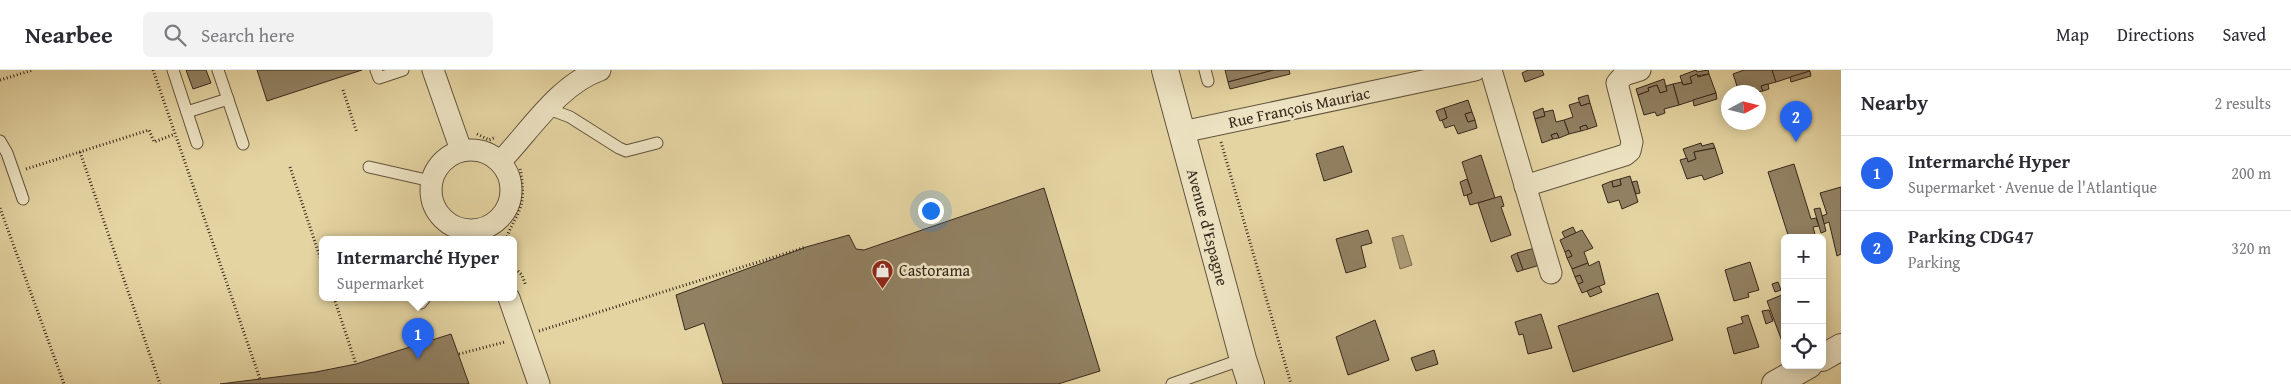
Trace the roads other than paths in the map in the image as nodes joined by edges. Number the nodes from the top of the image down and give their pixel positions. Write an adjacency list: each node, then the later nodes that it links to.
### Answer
1 (173, 70): 13 (lane)
2 (218, 70): 11 (lane)
3 (376, 70): 4 (lane)
4 (403, 70)
5 (434, 70): 19 (street)
6 (600, 70): 12 (street)
7 (1165, 70): 14 (street, Avenue d'Espagne)
8 (1475, 70): 14 (street, Rue François Mauriac)
9 (1491, 70): 23 (street)
10 (1640, 70): 23 (street)
11 (228, 99): 13 (lane); 18 (lane)
12 (548, 109): 17 (lane); 20 (street)
13 (187, 112): 16 (lane)
14 (1182, 132): 31 (street, Avenue d'Espagne)
15 (0, 142): 24 (lane)
16 (198, 143)
17 (657, 143)
18 (243, 144)
19 (461, 150): 20 (street); 22 (street)
20 (510, 162): 25 (street)
21 (369, 167): 22 (lane)
22 (431, 181): 26 (street)
23 (1525, 186): 27 (street)
24 (23, 199)
25 (486, 234): 26 (street)
26 (457, 235)
27 (1551, 273)
28 (509, 301): 33 (street)
29 (1841, 347): 30 (street)
30 (1826, 356)
31 (1243, 360): 34 (lane); 35 (street, Avenue d'Espagne)
32 (1802, 369): 36 (street)
33 (539, 384)
34 (1172, 384)
35 (1252, 384)
36 (1775, 384)

